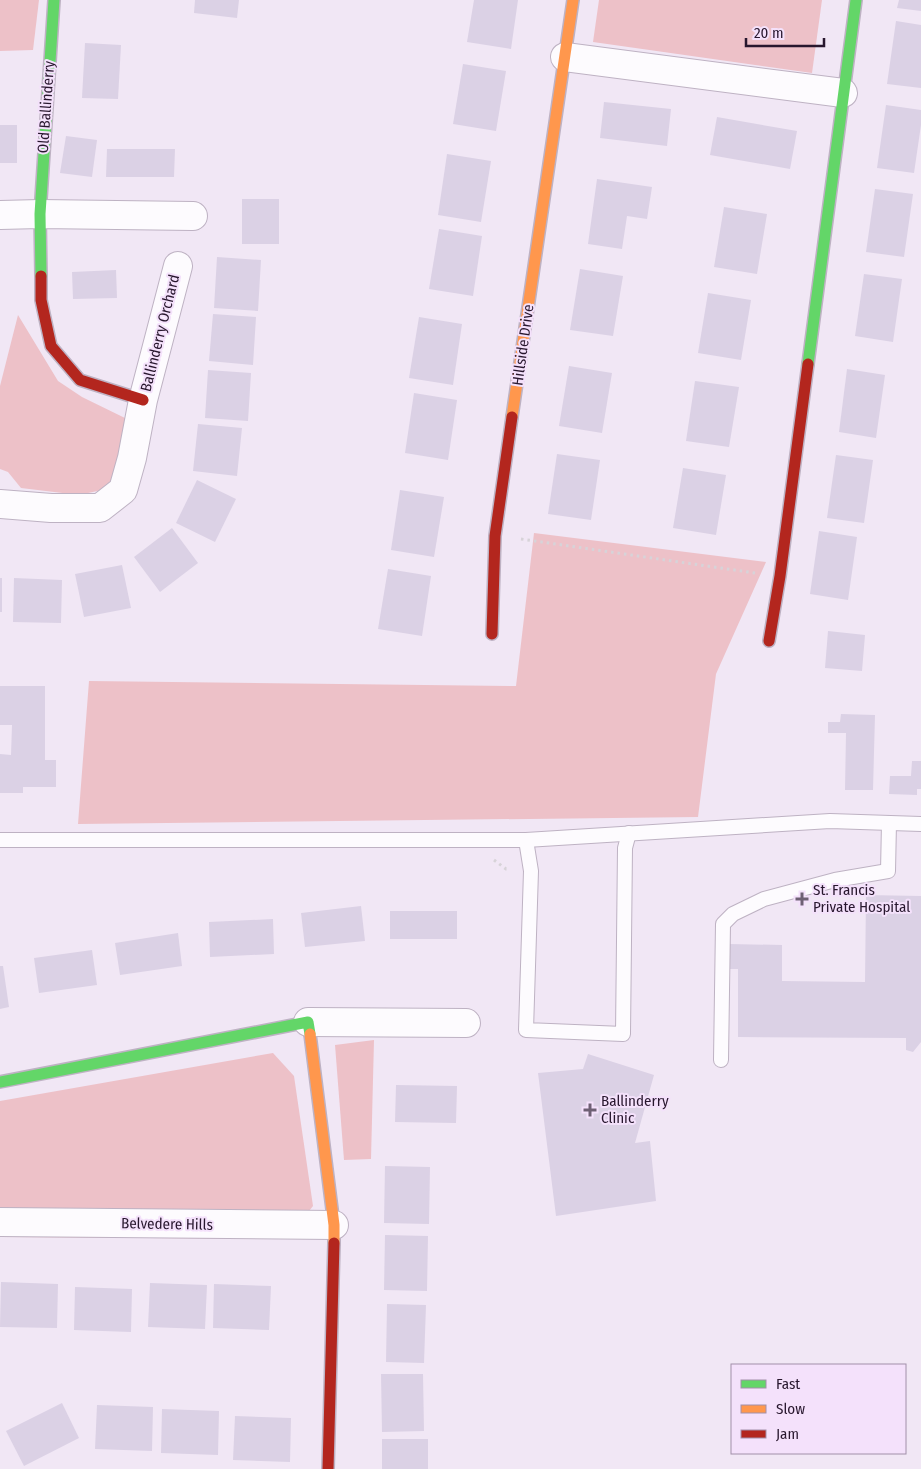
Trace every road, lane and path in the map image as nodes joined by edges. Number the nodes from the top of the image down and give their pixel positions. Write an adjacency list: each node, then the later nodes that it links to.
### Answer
1 (54, 0): 6 (street, Old Ballinderry)
2 (573, 0): 4 (street, Hillside Drive)
3 (856, 0): 5 (street)
4 (565, 56): 5 (street); 12 (street, Hillside Drive)
5 (843, 93): 13 (street)
6 (40, 214): 7 (street); 8 (street); 10 (street, Ballinderry Orchard)
7 (0, 215)
8 (193, 216)
9 (178, 266): 10 (street, Ballinderry Orchard)
10 (143, 400): 11 (street, Ballinderry Orchard)
11 (0, 504)
12 (495, 536): 13 (path); 14 (street, Hillside Drive)
13 (780, 576): 15 (street)
14 (492, 634)
15 (769, 641)
16 (889, 823): 17 (lane); 18 (lane); 23 (lane)
17 (921, 824)
18 (629, 833): 20 (lane); 20 (lane)
19 (0, 840): 20 (lane)
20 (526, 840)
21 (308, 1022): 22 (street); 24 (street); 26 (street)
22 (466, 1023)
23 (721, 1060)
24 (0, 1082)
25 (0, 1222): 26 (street, Belvedere Hills)
26 (334, 1226): 27 (street)
27 (328, 1469)

